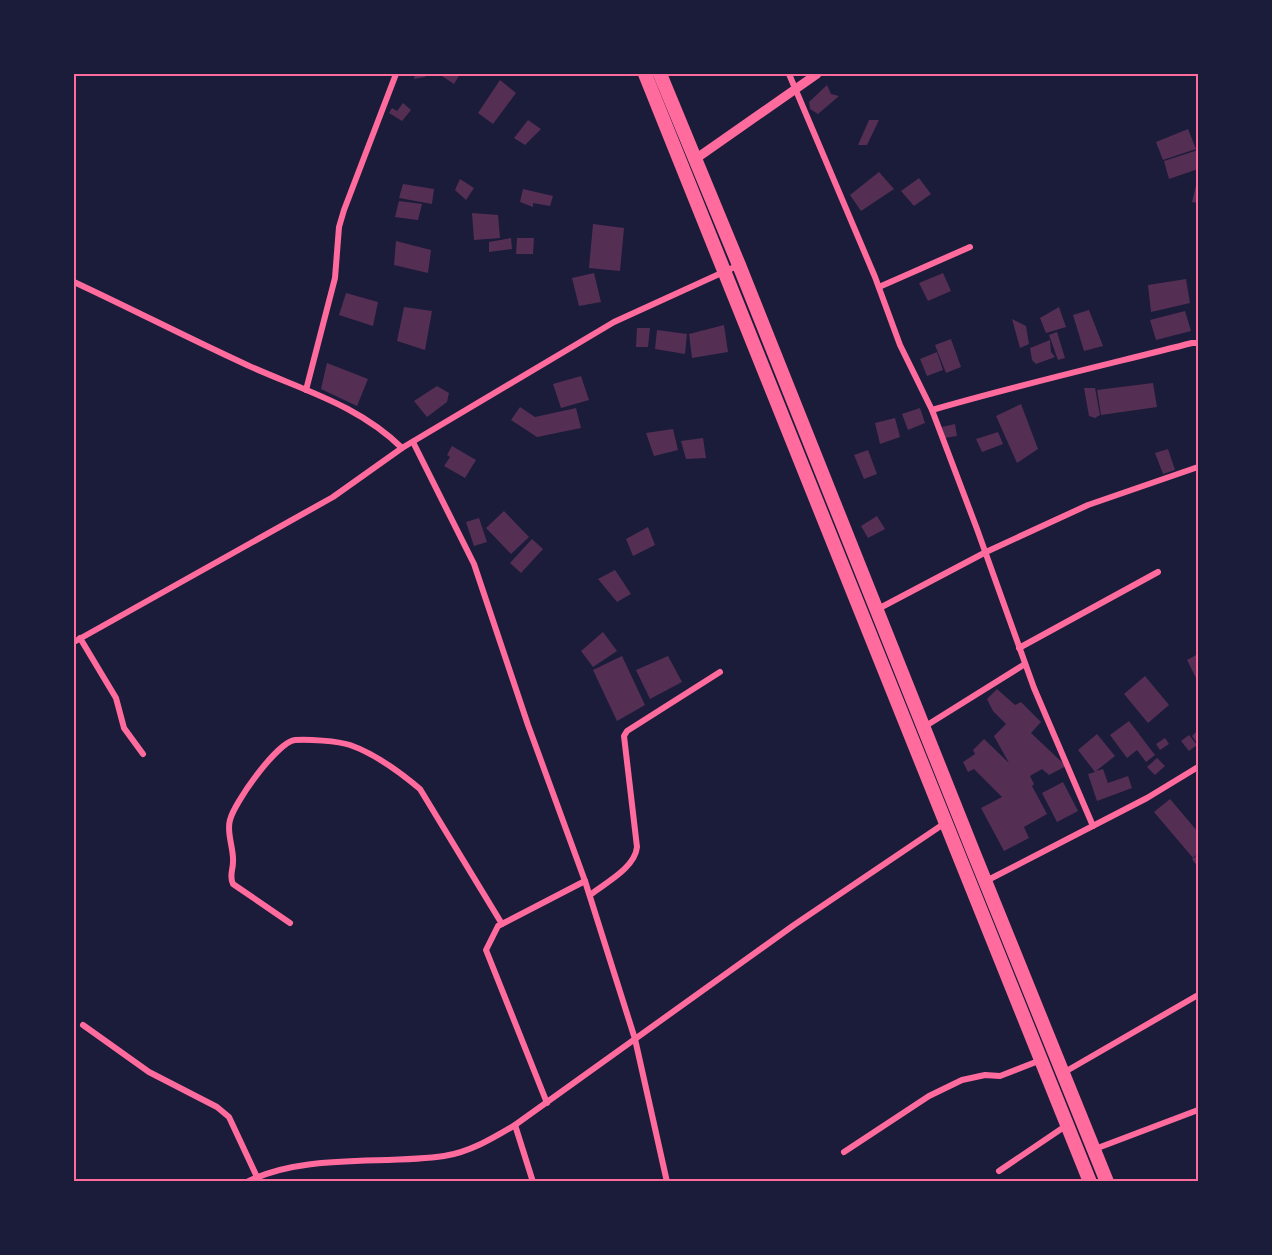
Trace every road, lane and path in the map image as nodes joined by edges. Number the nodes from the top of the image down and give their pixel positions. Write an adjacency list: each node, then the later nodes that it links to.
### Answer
1 (396, 74): 14 (street)
2 (645, 74): 10 (highway)
3 (660, 74): 7 (highway)
4 (789, 74): 6 (street)
5 (818, 74): 6 (street)
6 (795, 91): 7 (street); 12 (street)
7 (694, 160): 9 (highway)
8 (970, 247): 12 (street)
9 (739, 265): 10 (street); 21 (highway)
10 (725, 270): 16 (street); 28 (highway)
11 (74, 282): 14 (street)
12 (879, 287): 15 (street)
13 (1198, 343): 15 (street)
14 (306, 390): 17 (street)
15 (932, 410): 19 (street)
16 (412, 442): 17 (street); 33 (street)
17 (402, 448): 22 (street)
18 (1198, 466): 19 (street)
19 (986, 552): 21 (street); 24 (street)
20 (1158, 572): 24 (street)
21 (876, 610): 27 (highway)
22 (80, 638): 23 (street); 29 (street)
23 (74, 642)
24 (1020, 648): 25 (street)
25 (1025, 664): 27 (street); 32 (street)
26 (720, 672): 35 (street)
27 (923, 727): 28 (street); 31 (highway)
28 (911, 735): 31 (highway)
29 (143, 754)
30 (1198, 767): 32 (street)
31 (952, 818): 34 (highway); 40 (street); 42 (highway)
32 (1093, 826): 34 (street)
33 (585, 881): 35 (street); 37 (street)
34 (985, 881): 41 (highway)
35 (590, 895): 40 (street)
36 (290, 923): 37 (street)
37 (502, 924): 45 (street)
38 (1198, 995): 43 (street)
39 (83, 1025): 52 (street)
40 (635, 1040): 45 (street); 55 (street)
41 (1055, 1054): 42 (street); 43 (highway)
42 (1041, 1060): 44 (highway); 50 (street)
43 (1063, 1073): 44 (street); 49 (highway)
44 (1049, 1081): 48 (highway)
45 (547, 1103): 47 (street)
46 (1198, 1110): 49 (street)
47 (515, 1125): 52 (street); 54 (street)
48 (1067, 1125): 51 (street); 56 (highway)
49 (1094, 1149): 57 (highway)
50 (844, 1152)
51 (999, 1170)
52 (257, 1177): 53 (street)
53 (247, 1182)
54 (533, 1182)
55 (667, 1182)
56 (1090, 1182)
57 (1107, 1182)

